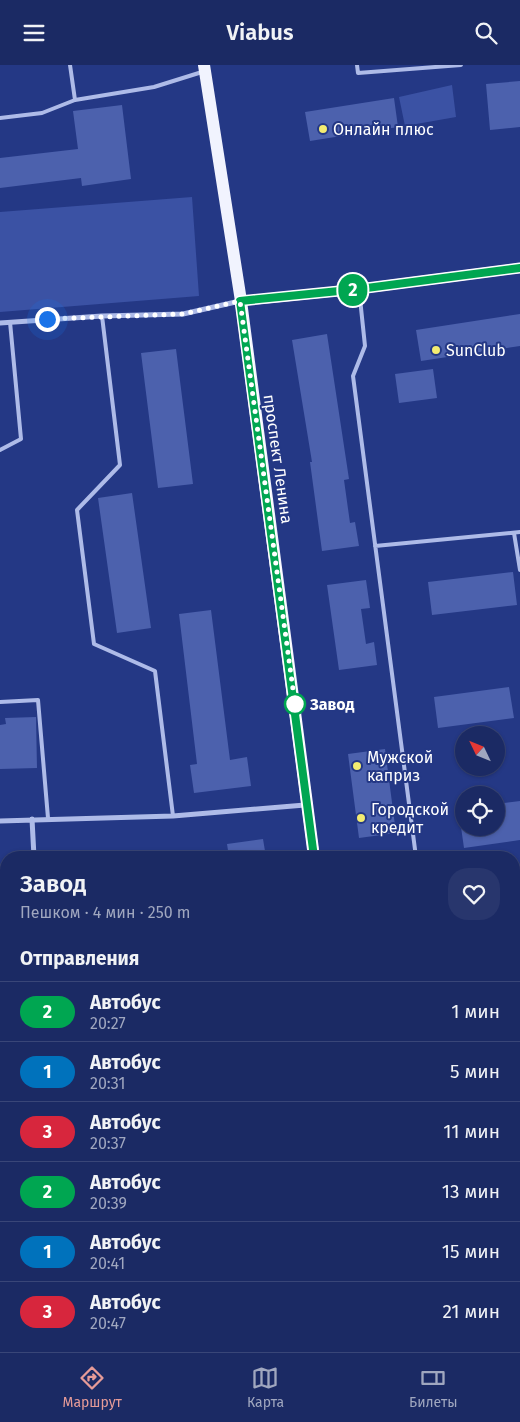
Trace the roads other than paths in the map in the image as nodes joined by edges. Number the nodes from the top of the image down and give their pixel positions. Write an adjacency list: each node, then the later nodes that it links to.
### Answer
1 (70, 65): 5 (lane)
2 (357, 65): 3 (lane)
3 (460, 65)
4 (204, 68): 5 (lane); 9 (main road, проспект Ленина)
5 (75, 100): 6 (lane)
6 (0, 118)
7 (520, 268): 8 (main road)
8 (359, 289): 9 (main road); 16 (lane)
9 (240, 301): 10 (street); 19 (main road, проспект Ленина)
10 (102, 315): 11 (street); 20 (lane)
11 (10, 322): 12 (street); 13 (lane)
12 (0, 323)
13 (0, 449)
14 (520, 532): 15 (lane)
15 (514, 533): 16 (lane); 17 (lane)
16 (375, 546): 26 (lane)
17 (520, 570)
18 (0, 702): 21 (lane)
19 (308, 804): 20 (street); 25 (main road, проспект Ленина)
20 (173, 816): 21 (street)
21 (48, 818): 22 (street)
22 (32, 819): 23 (street); 24 (street)
23 (0, 821)
24 (34, 851)
25 (313, 851)
26 (415, 851)

